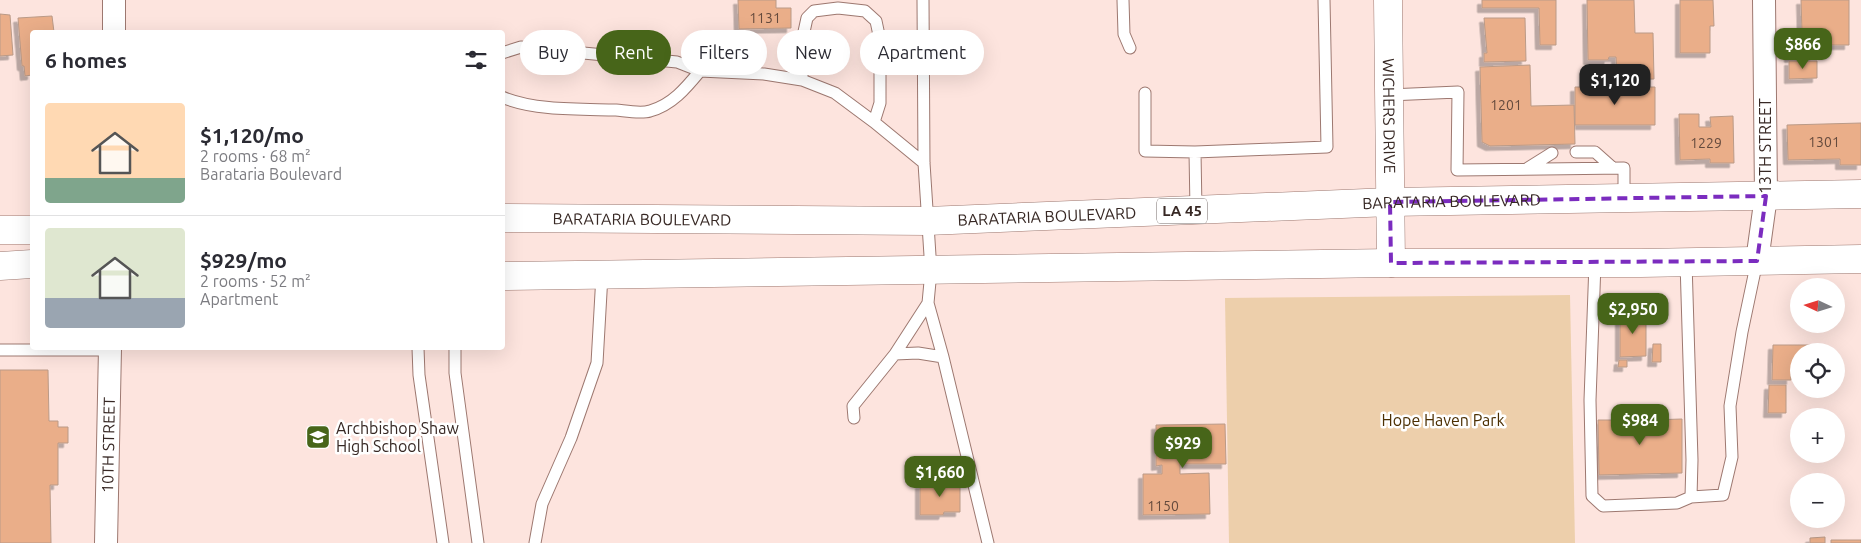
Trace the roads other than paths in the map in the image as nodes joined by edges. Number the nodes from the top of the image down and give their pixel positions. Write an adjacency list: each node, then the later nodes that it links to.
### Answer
1 (114, 0): 7 (street)
2 (923, 0): 21 (lane)
3 (1123, 0): 8 (lane)
4 (1324, 0): 18 (lane)
5 (1388, 0): 15 (main road, WICHERS DRIVE)
6 (1764, 0): 25 (street, 13TH STREET)
7 (114, 30)
8 (1130, 48)
9 (505, 52): 10 (lane)
10 (681, 64)
11 (767, 74): 13 (lane)
12 (697, 75): 16 (lane)
13 (802, 80): 17 (lane); 17 (lane)
14 (1145, 94): 18 (lane)
15 (1389, 95): 23 (lane); 27 (main road, WICHERS DRIVE)
16 (505, 98)
17 (874, 122): 21 (lane)
18 (1195, 152): 28 (lane)
19 (1576, 152): 22 (lane)
20 (1552, 153): 23 (lane)
21 (924, 163): 30 (lane)
22 (1612, 168): 23 (lane); 26 (lane)
23 (1528, 169)
24 (1861, 194): 25 (main road, BARATARIA BOULEVARD / LA 45)
25 (1766, 196): 26 (main road, BARATARIA BOULEVARD / LA 45); 34 (street, 13TH STREET)
26 (1624, 198): 27 (main road, BARATARIA BOULEVARD / LA 45)
27 (1390, 202): 28 (main road, BARATARIA BOULEVARD / LA 45); 37 (main road, WICHERS DRIVE)
28 (1196, 210): 30 (main road, BARATARIA BOULEVARD / LA 45)
29 (505, 218): 30 (main road, BARATARIA BOULEVARD / LA 45)
30 (927, 221): 40 (lane)
31 (0, 230): 32 (main road)
32 (30, 230)
33 (1861, 259): 34 (main road)
34 (1757, 261): 36 (main road); 54 (lane)
35 (1595, 262): 36 (main road); 37 (main road); 54 (lane)
36 (1686, 262): 54 (lane)
37 (1391, 263): 40 (main road)
38 (30, 264): 39 (main road)
39 (0, 266)
40 (931, 270): 41 (main road); 45 (lane)
41 (602, 275): 42 (main road); 58 (lane)
42 (505, 276)
43 (0, 282): 44 (main road)
44 (30, 282)
45 (928, 303): 51 (lane); 52 (lane)
46 (0, 350): 47 (lane)
47 (30, 350)
48 (110, 350): 55 (street, 10TH STREET)
49 (418, 350): 56 (lane)
50 (455, 350): 57 (lane)
51 (895, 354): 52 (lane); 53 (lane)
52 (943, 357): 59 (lane)
53 (854, 418)
54 (1691, 497)
55 (106, 543)
56 (443, 543)
57 (478, 543)
58 (535, 543)
59 (988, 543)

